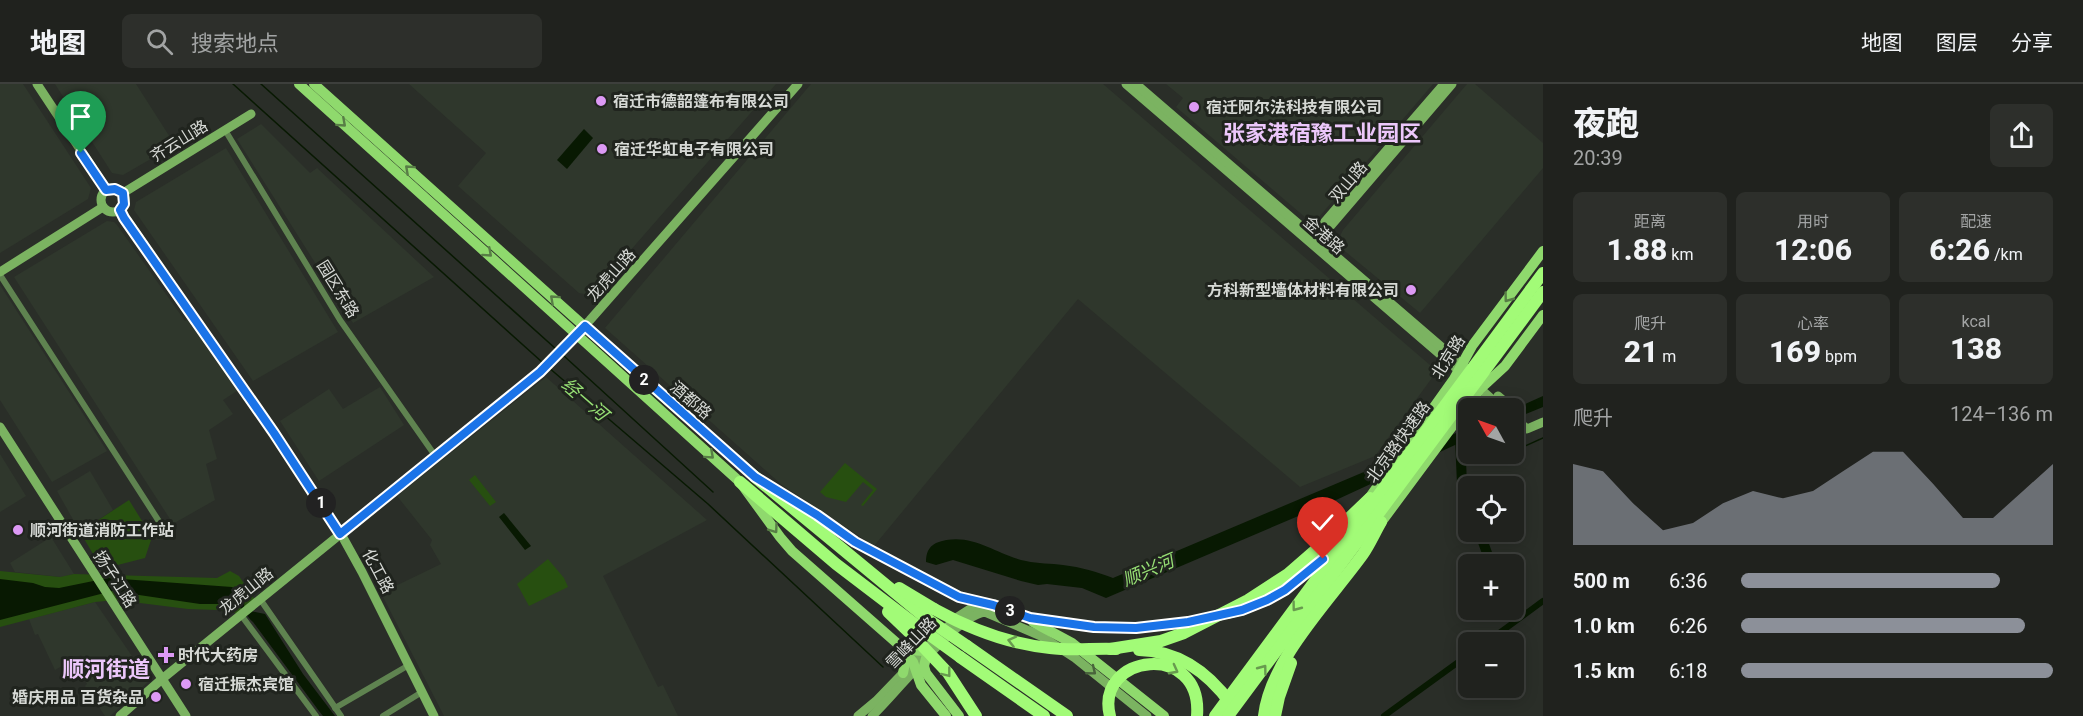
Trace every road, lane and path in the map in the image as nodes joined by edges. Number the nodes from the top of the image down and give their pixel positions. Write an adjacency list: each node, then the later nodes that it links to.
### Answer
1 (37, 84): 11 (street)
2 (299, 84): 21 (main road, 酒都路, one-way to 21)
3 (314, 84): 21 (main road, 酒都路, one-way to 3)
4 (798, 84): 21 (street, 龙虎山路)
5 (1126, 84): 15 (street, 金港路)
6 (1136, 84): 15 (street, 金港路)
7 (1444, 84): 15 (street, 双山路)
8 (1452, 84): 15 (street, 双山路)
9 (251, 114): 10 (street, 齐云山路)
10 (225, 130): 12 (street, 齐云山路); 28 (street, 园区东路)
11 (106, 190): 12 (street); 13 (street)
12 (123, 193): 14 (street)
13 (103, 207): 14 (street); 18 (street)
14 (120, 210): 33 (street, 化工路)
15 (1313, 241): 22 (street, 金港路)
16 (1543, 251): 22 (main road, 北京路, one-way to 22)
17 (1543, 273): 27 (highway, 北京路快速路, bridge)
18 (0, 274): 32 (street)
19 (1543, 292): 31 (highway, 北京路快速路, bridge)
20 (1543, 315): 23 (main road)
21 (581, 330): 28 (street, 龙虎山路); 29 (main road, 酒都路); 30 (main road, 酒都路, one-way to 30)
22 (1460, 368): 23 (street, 金港路); 38 (main road, 北京路)
23 (1483, 387): 24 (street, 金港路); 25 (street, 金港路); 73 (main road)
24 (1493, 398)
25 (1498, 398)
26 (0, 427): 49 (street, 扬子江路)
27 (1416, 445): 44 (highway, bridge); 69 (highway, 北京路快速路, one-way to 69, bridge)
28 (436, 457): 33 (street, 龙虎山路)
29 (755, 477): 34 (main road, 北京路); 42 (highway, 酒都路)
30 (740, 482): 42 (highway, 酒都路); 43 (main road, one-way to 43)
31 (1401, 483): 41 (highway, bridge); 70 (highway, 北京路快速路, one-way to 31, bridge)
32 (160, 523)
33 (340, 534): 35 (street, 龙虎山路); 47 (street, 化工路)
34 (959, 597): 36 (main road, 北京路); 37 (street)
35 (260, 599): 39 (street, 龙虎山路); 51 (street)
36 (993, 605): 37 (street); 38 (main road, 北京路)
37 (973, 607): 40 (street); 46 (street, 雪峰山路)
38 (1013, 612): 67 (main road)
39 (241, 615): 49 (street, 龙虎山路); 54 (street)
40 (970, 617): 46 (street); 66 (street, one-way to 66)
41 (1313, 621): 72 (highway, bridge); 73 (highway, bridge)
42 (923, 623): 44 (highway, one-way to 42, bridge); 45 (highway, 酒都路, bridge); 62 (highway, one-way to 62, bridge)
43 (891, 638): 46 (main road); 48 (main road)
44 (1110, 649): 71 (highway, bridge)
45 (963, 652): 63 (highway, 酒都路); 64 (highway, 酒都路)
46 (925, 654): 48 (street, 雪峰山路); 61 (main road)
47 (409, 665): 50 (street, 化工路); 51 (street)
48 (910, 671): 58 (street, 雪峰山路); 59 (street, 雪峰山路); 60 (main road)
49 (162, 679): 52 (street, 龙虎山路); 53 (street, 扬子江路)
50 (422, 692): 56 (street); 57 (street, 化工路)
51 (335, 708): 55 (street)
52 (120, 716)
53 (186, 716)
54 (316, 716)
55 (341, 716)
56 (383, 716)
57 (435, 716)
58 (858, 716)
59 (872, 716)
60 (946, 716)
61 (959, 716)
62 (976, 716)
63 (1044, 716)
64 (1067, 716)
65 (1110, 716): 68 (highway, one-way to 68, bridge)
66 (1147, 716)
67 (1164, 716)
68 (1197, 716)
69 (1215, 716)
70 (1228, 716)
71 (1236, 716)
72 (1264, 716)
73 (1277, 716)

